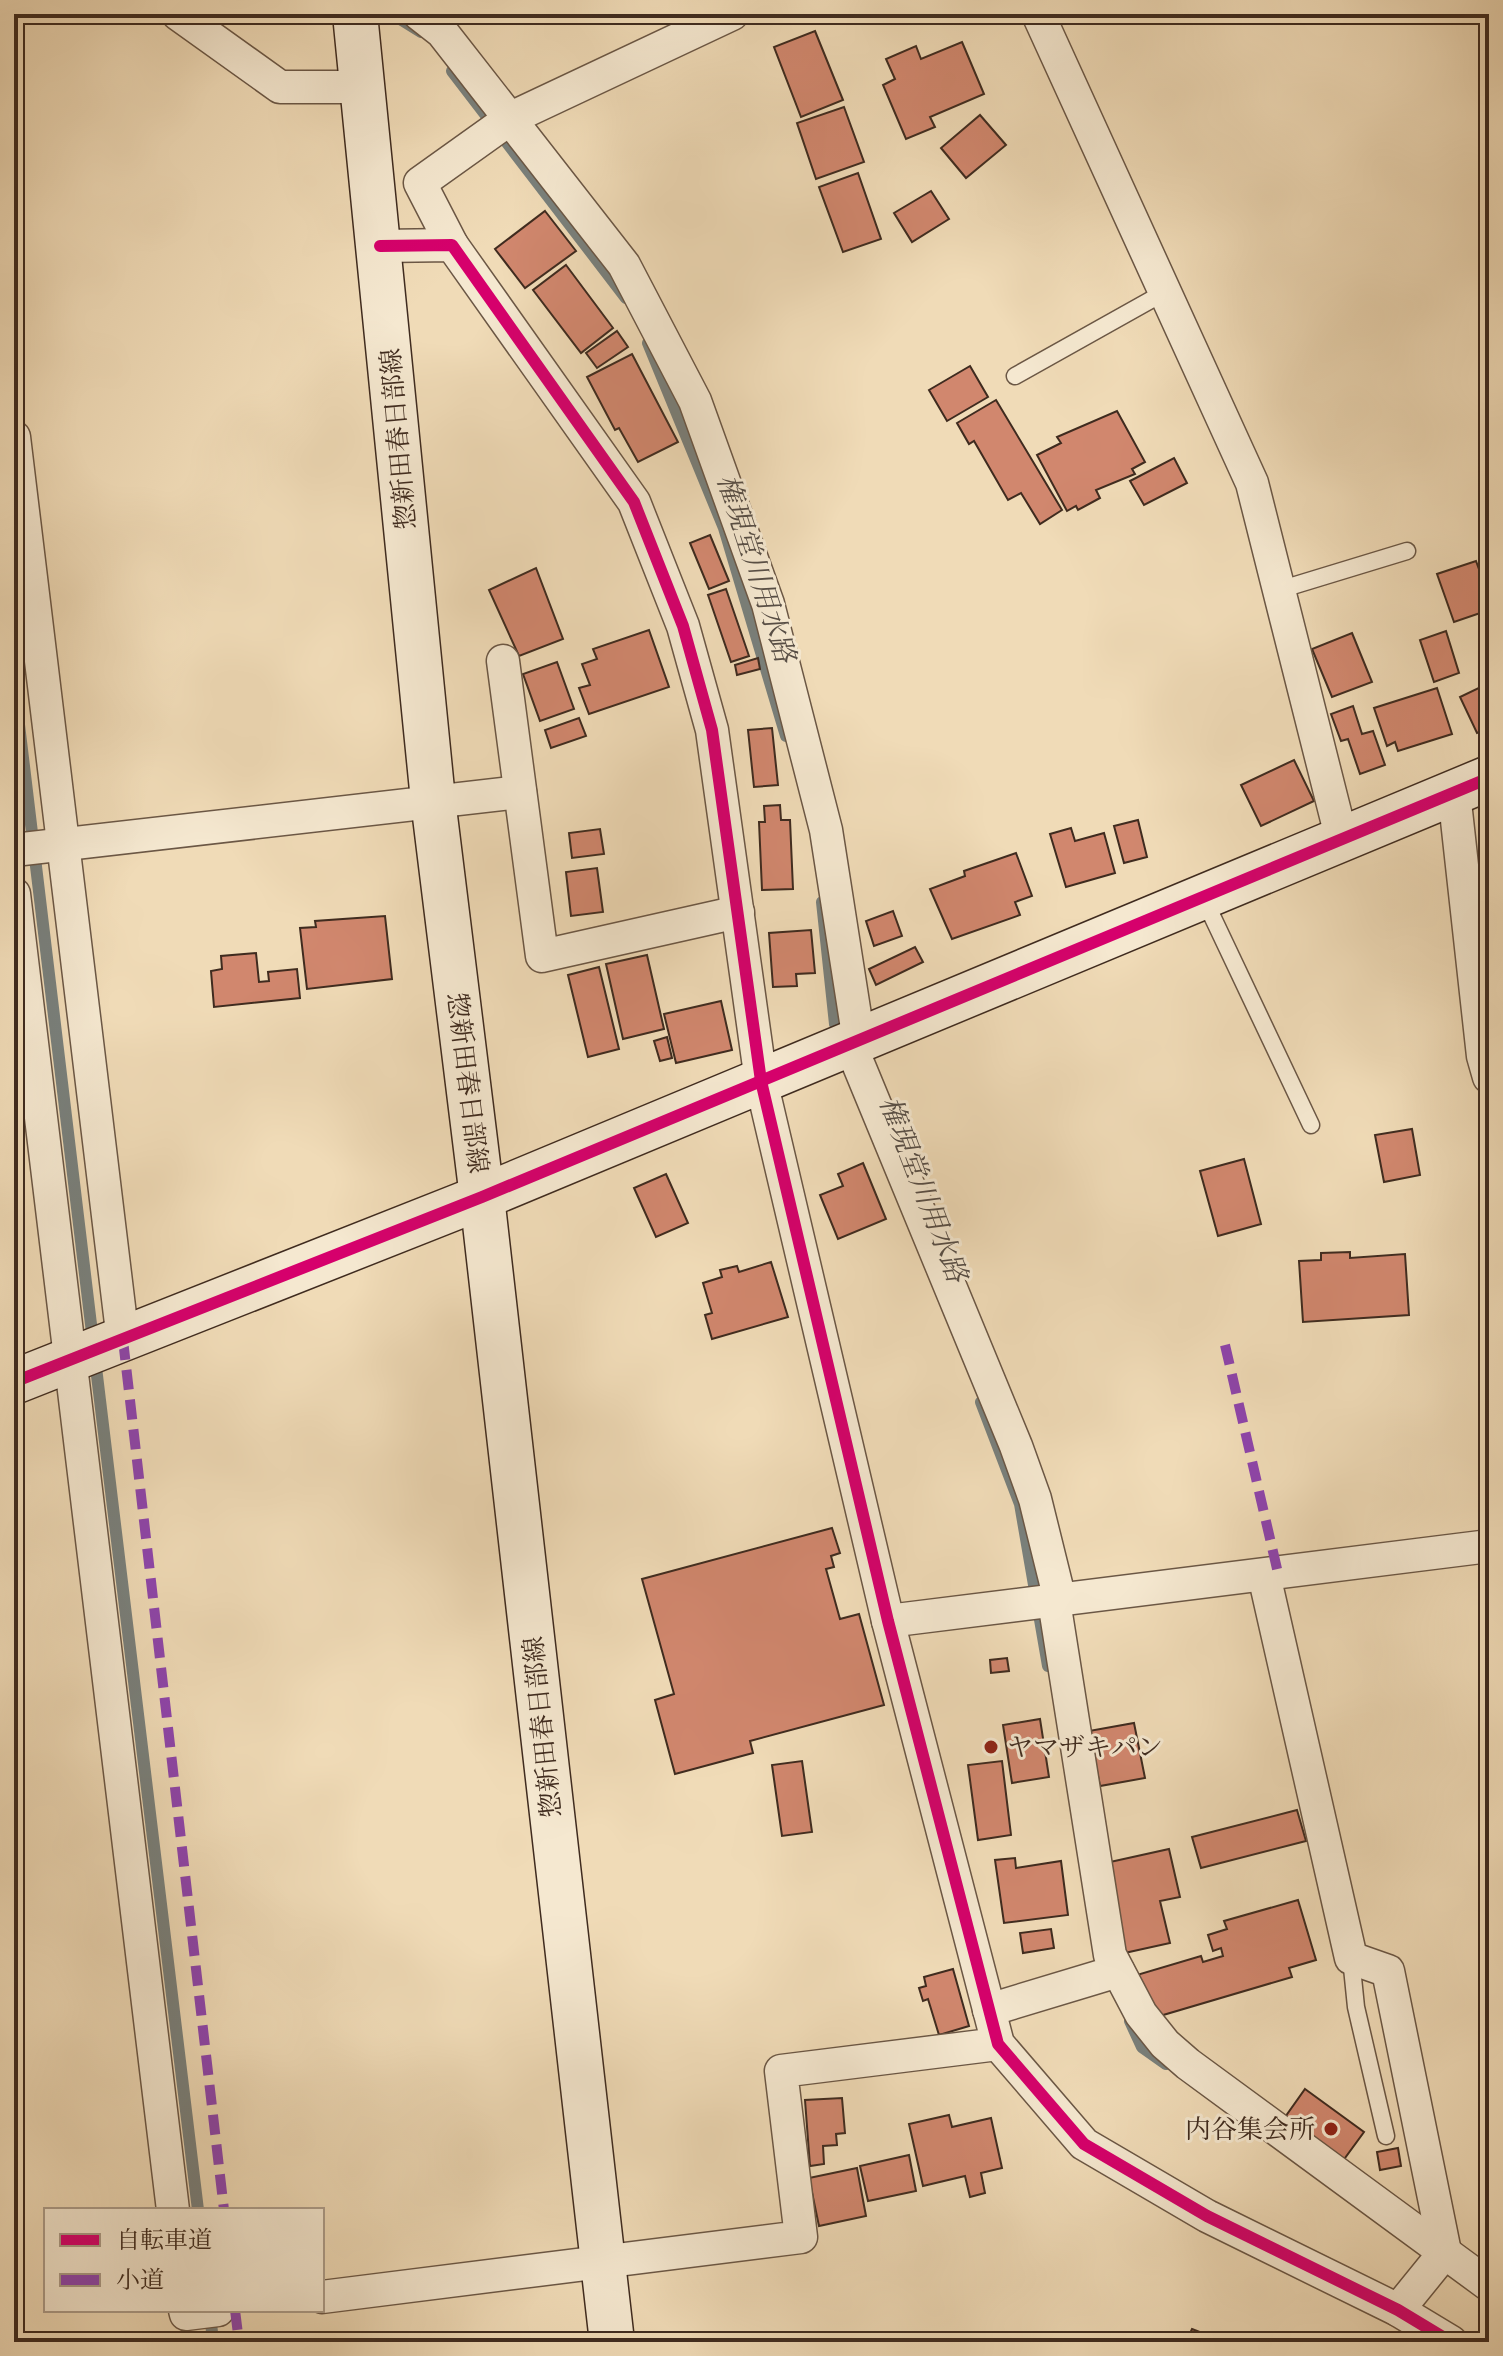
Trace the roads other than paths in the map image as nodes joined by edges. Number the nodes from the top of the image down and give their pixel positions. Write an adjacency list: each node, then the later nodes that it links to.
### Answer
1 (178, 14): 6 (street)
2 (419, 14): 7 (street)
3 (732, 14): 7 (street)
4 (1038, 14): 10 (street)
5 (355, 16): 6 (main road, 惣新田春日部線)
6 (360, 87): 9 (main road, 惣新田春日部線)
7 (510, 119): 8 (street); 25 (street)
8 (452, 245): 9 (street); 24 (street)
9 (380, 246): 18 (main road, 惣新田春日部線)
10 (1165, 292): 11 (lane); 14 (street)
11 (1015, 376)
12 (14, 437): 20 (street)
13 (1407, 551): 14 (lane)
14 (1279, 590): 19 (street)
15 (503, 661): 17 (street)
16 (1472, 786): 19 (main road); 26 (street)
17 (520, 792): 18 (street); 24 (street)
18 (433, 800): 20 (street); 29 (main road, 惣新田春日部線)
19 (1342, 840): 23 (main road)
20 (63, 843): 21 (street); 30 (street)
21 (14, 850)
22 (14, 894): 31 (street)
23 (1204, 898): 25 (main road); 28 (lane)
24 (738, 912): 27 (street)
25 (844, 1047): 27 (main road); 35 (street)
26 (1489, 1077)
27 (761, 1081): 29 (main road); 36 (street)
28 (1311, 1125)
29 (482, 1197): 30 (main road); 44 (main road, 惣新田春日部線)
30 (123, 1340): 31 (main road)
31 (73, 1360): 32 (main road); 42 (street)
32 (14, 1382)
33 (1489, 1546): 34 (street)
34 (1264, 1575): 35 (street); 37 (street)
35 (1057, 1600): 36 (street); 38 (street)
36 (888, 1621): 39 (street)
37 (1351, 1958): 41 (lane); 43 (street)
38 (1118, 1971): 39 (street); 43 (street)
39 (989, 2010): 40 (street)
40 (998, 2044): 44 (street); 47 (street)
41 (1386, 2136)
42 (173, 2208)
43 (1445, 2252): 45 (street); 47 (street)
44 (602, 2262): 46 (street); 48 (main road, 惣新田春日部線)
45 (1489, 2285)
46 (324, 2297)
47 (1398, 2310): 49 (street)
48 (612, 2342)
49 (1451, 2342)

